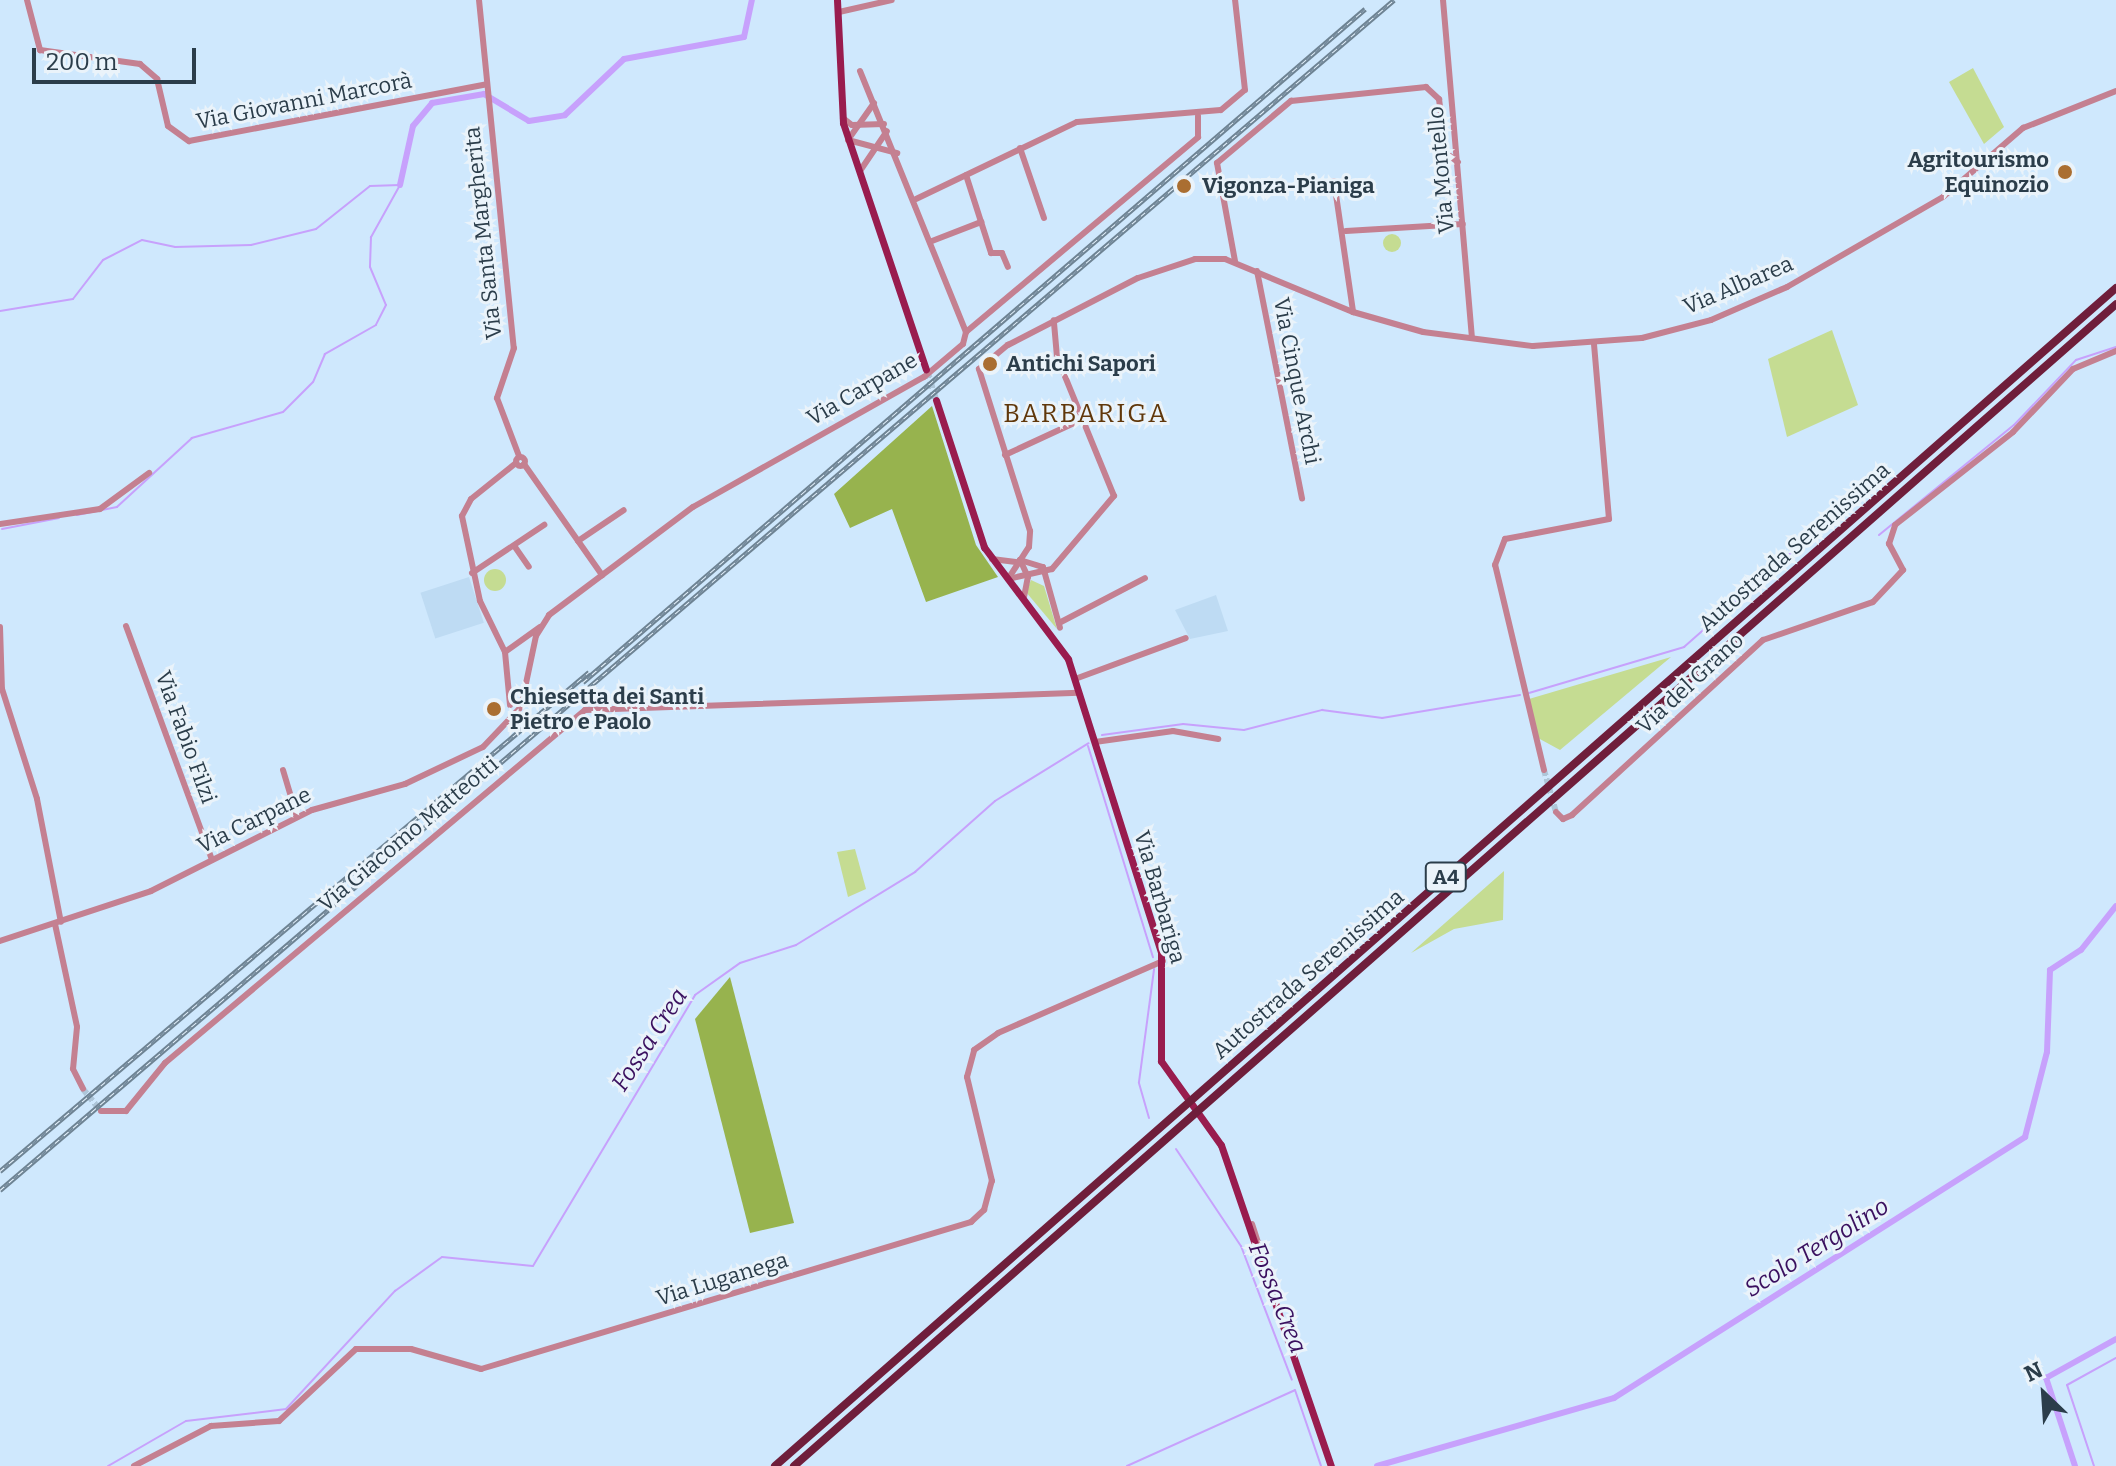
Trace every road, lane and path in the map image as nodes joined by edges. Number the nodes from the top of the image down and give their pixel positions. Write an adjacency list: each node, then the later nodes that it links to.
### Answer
1 (27, 0): 9 (street, Via Giovanni Marcorà)
2 (479, 0): 9 (street, Via Santa Margherita)
3 (837, 0): 7 (main road)
4 (892, 0): 7 (street)
5 (1235, 0): 13 (street)
6 (1443, 0): 20 (street, Via Montello)
7 (839, 12): 12 (main road)
8 (860, 71): 11 (street)
9 (487, 87): 45 (street, Via Santa Margherita)
10 (2116, 91): 39 (street, Via Albarea)
11 (874, 103): 14 (street); 15 (street)
12 (842, 116): 14 (street); 16 (main road)
13 (1198, 116): 18 (street); 37 (street, Via Carpane)
14 (860, 124): 15 (street); 16 (street)
15 (885, 128): 17 (street); 19 (street)
16 (848, 140): 17 (street); 21 (main road)
17 (872, 147): 19 (street); 21 (street)
18 (1020, 148): 22 (street); 25 (street)
19 (897, 153): 24 (street)
20 (1458, 162): 27 (street, Via Montello); 30 (street)
21 (860, 171): 41 (main road)
22 (966, 175): 24 (street); 26 (street)
23 (1334, 181): 35 (street)
24 (916, 199): 29 (street)
25 (1044, 218)
26 (981, 222): 29 (street); 31 (street)
27 (1463, 224): 28 (street); 38 (street, Via Montello)
28 (1346, 231)
29 (932, 241): 37 (street)
30 (1235, 261): 32 (street, Via Albarea); 36 (street)
31 (1008, 267)
32 (1257, 271): 35 (street, Via Albarea); 47 (street, Via Cinque Archi)
33 (2116, 288): 86 (highway, Autostrada Serenissima / A4)
34 (2116, 304): 87 (highway, Autostrada Serenissima / A4)
35 (1353, 312): 38 (street, Via Albarea)
36 (1054, 320): 44 (street); 57 (street)
37 (966, 332): 41 (street, Via Carpane)
38 (1472, 337): 39 (street, Via Albarea)
39 (1594, 344): 74 (street)
40 (2116, 351): 75 (street, Via del Grano)
41 (928, 371): 58 (street, Via Carpane)
42 (936, 400): 53 (main road, Via Barbariga)
43 (1076, 422): 44 (street)
44 (1005, 455): 54 (street)
45 (520, 461): 51 (street, Via Santa Margherita); 56 (street)
46 (149, 473): 49 (street)
47 (1302, 499)
48 (624, 510): 51 (street)
49 (0, 524)
50 (544, 525): 52 (street)
51 (578, 541): 58 (street, Via Santa Margherita)
52 (515, 547): 55 (street); 56 (street)
53 (990, 558): 54 (street); 61 (main road, Via Barbariga)
54 (1018, 561): 57 (street); 59 (street); 61 (street)
55 (529, 567)
56 (472, 573): 67 (street)
57 (1044, 574): 59 (street); 60 (street)
58 (602, 575): 65 (street, Via Carpane)
59 (1028, 577): 61 (street); 62 (street)
60 (1145, 578)
61 (1008, 579): 62 (main road, Via Barbariga)
62 (1024, 597): 68 (main road, Via Barbariga)
63 (126, 626): 77 (street, Via Fabio Filzi)
64 (0, 627): 78 (street)
65 (540, 627): 67 (street, Via Carpane); 76 (street, Via Carpane)
66 (1186, 638): 68 (street)
67 (505, 652): 70 (street)
68 (1075, 679): 69 (main road, Via Barbariga)
69 (1079, 693): 72 (main road, Via Barbariga); 82 (street, Via Giacomo Matteotti)
70 (510, 705)
71 (1218, 739): 72 (street)
72 (1095, 742): 80 (main road, Via Barbariga)
73 (283, 770): 76 (street)
74 (1544, 770)
75 (1556, 812)
76 (297, 817): 77 (street, Via Carpane)
77 (212, 860): 78 (street, Via Carpane)
78 (58, 923): 79 (street, Via Carpane); 81 (street)
79 (0, 941)
80 (1163, 961): 84 (main road, Via Barbariga); 85 (street, Via Luganega)
81 (83, 1089)
82 (101, 1111)
83 (1252, 1224): 84 (street, Via Barbariga)
84 (1254, 1252): 88 (main road, Via Barbariga)
85 (134, 1466)
86 (775, 1466)
87 (794, 1466)
88 (1331, 1466)

